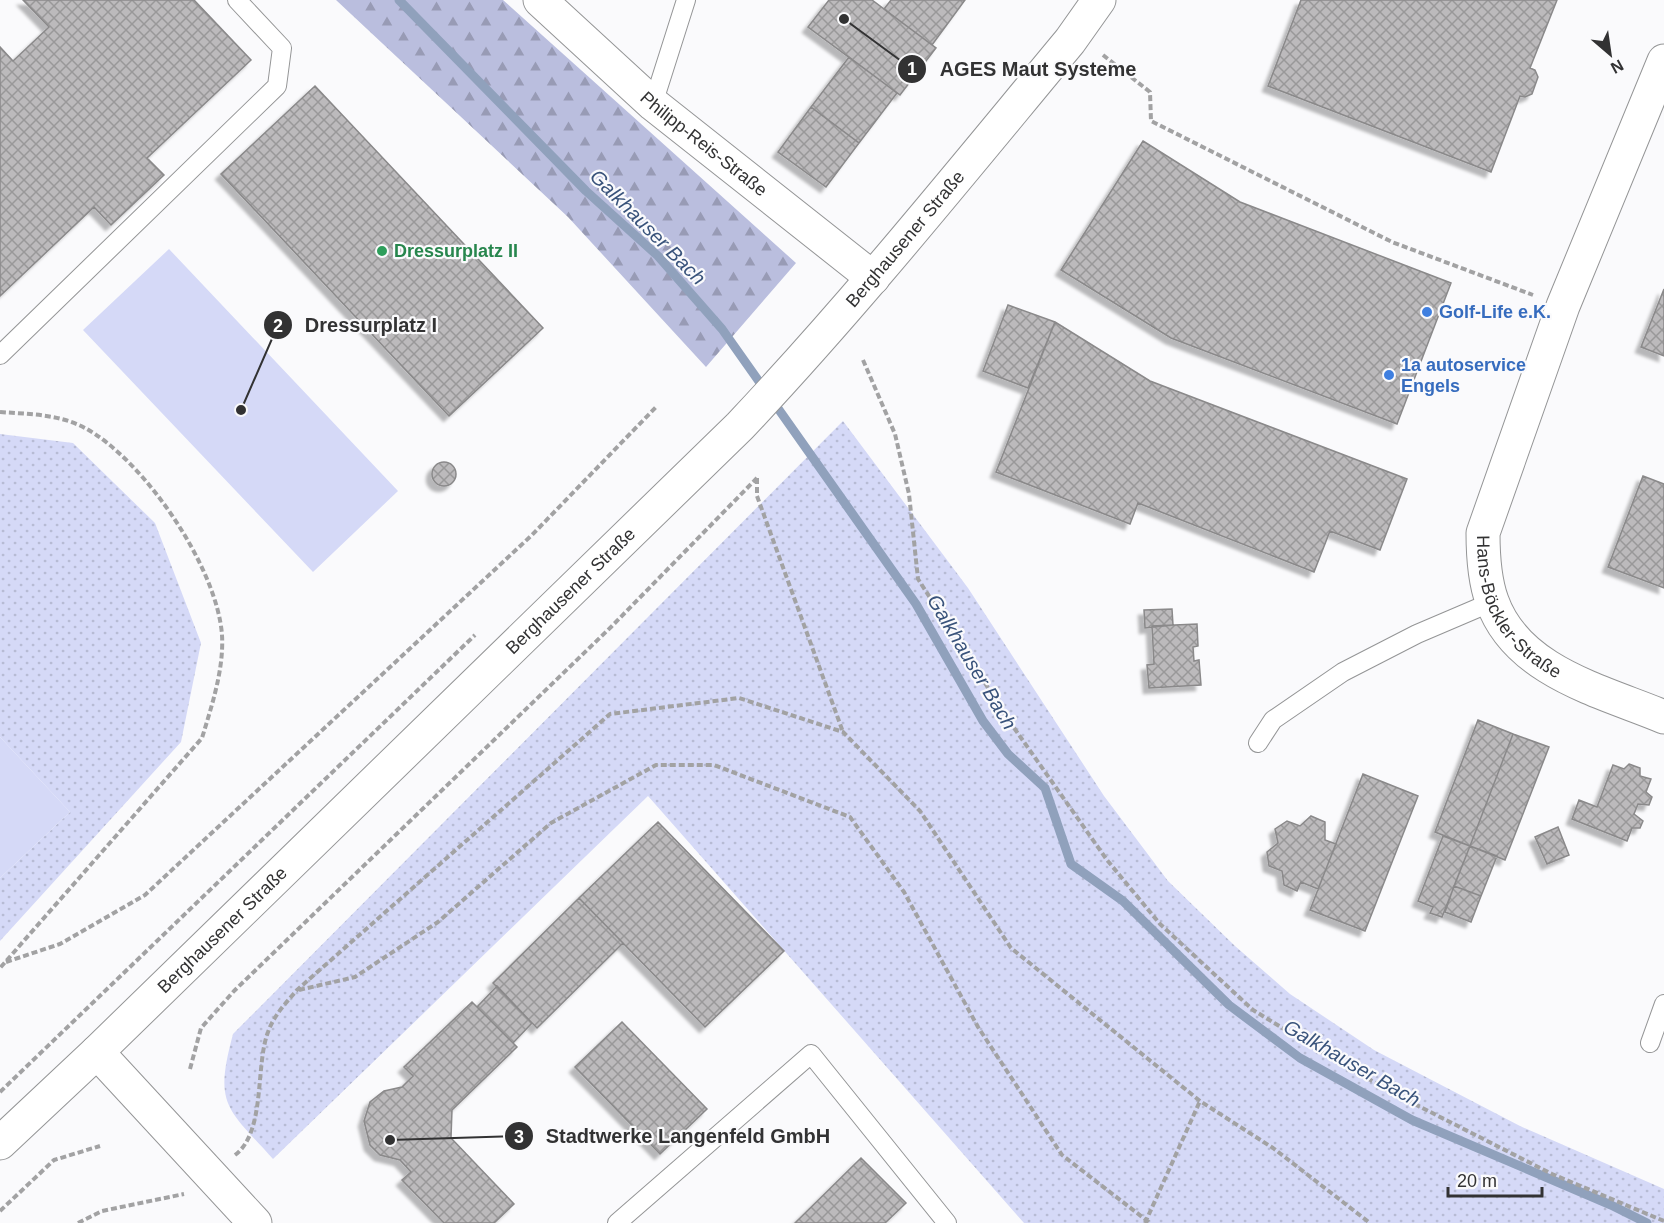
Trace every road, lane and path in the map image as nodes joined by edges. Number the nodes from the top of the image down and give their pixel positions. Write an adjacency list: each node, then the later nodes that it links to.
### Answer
1 (237, 0): 10 (lane)
2 (540, 0): 7 (main road, Philipp-Reis-Straße)
3 (686, 0): 7 (lane)
4 (1099, 0): 8 (main road, Berghausener Straße)
5 (1103, 55): 9 (path)
6 (1664, 62): 9 (main road, Hans-Böckler-Straße)
7 (653, 104): 8 (main road, Philipp-Reis-Straße)
8 (873, 278): 24 (main road, Berghausener Straße)
9 (1563, 306): 14 (main road, Hans-Böckler-Straße)
10 (0, 355)
11 (862, 360): 32 (path)
12 (657, 406): 19 (path)
13 (0, 412): 19 (path)
14 (1492, 602): 16 (main road, Hans-Böckler-Straße); 18 (lane)
15 (481, 628): 26 (path)
16 (1664, 717)
17 (843, 732): 21 (path); 25 (path); 27 (path)
18 (1258, 743)
19 (6, 963): 20 (path)
20 (0, 968)
21 (297, 990): 30 (path); 33 (path)
22 (1664, 1004): 23 (lane)
23 (1650, 1042)
24 (97, 1052): 28 (main road, Berghausener Straße); 30 (main road)
25 (190, 1069)
26 (0, 1092)
27 (1200, 1101): 33 (path); 38 (path)
28 (0, 1143)
29 (100, 1146): 31 (path)
30 (209, 1176): 34 (path); 35 (main road)
31 (0, 1211)
32 (1664, 1221)
33 (1147, 1222)
34 (78, 1223)
35 (255, 1223)
36 (617, 1223): 37 (lane)
37 (947, 1223)
38 (1370, 1223)

